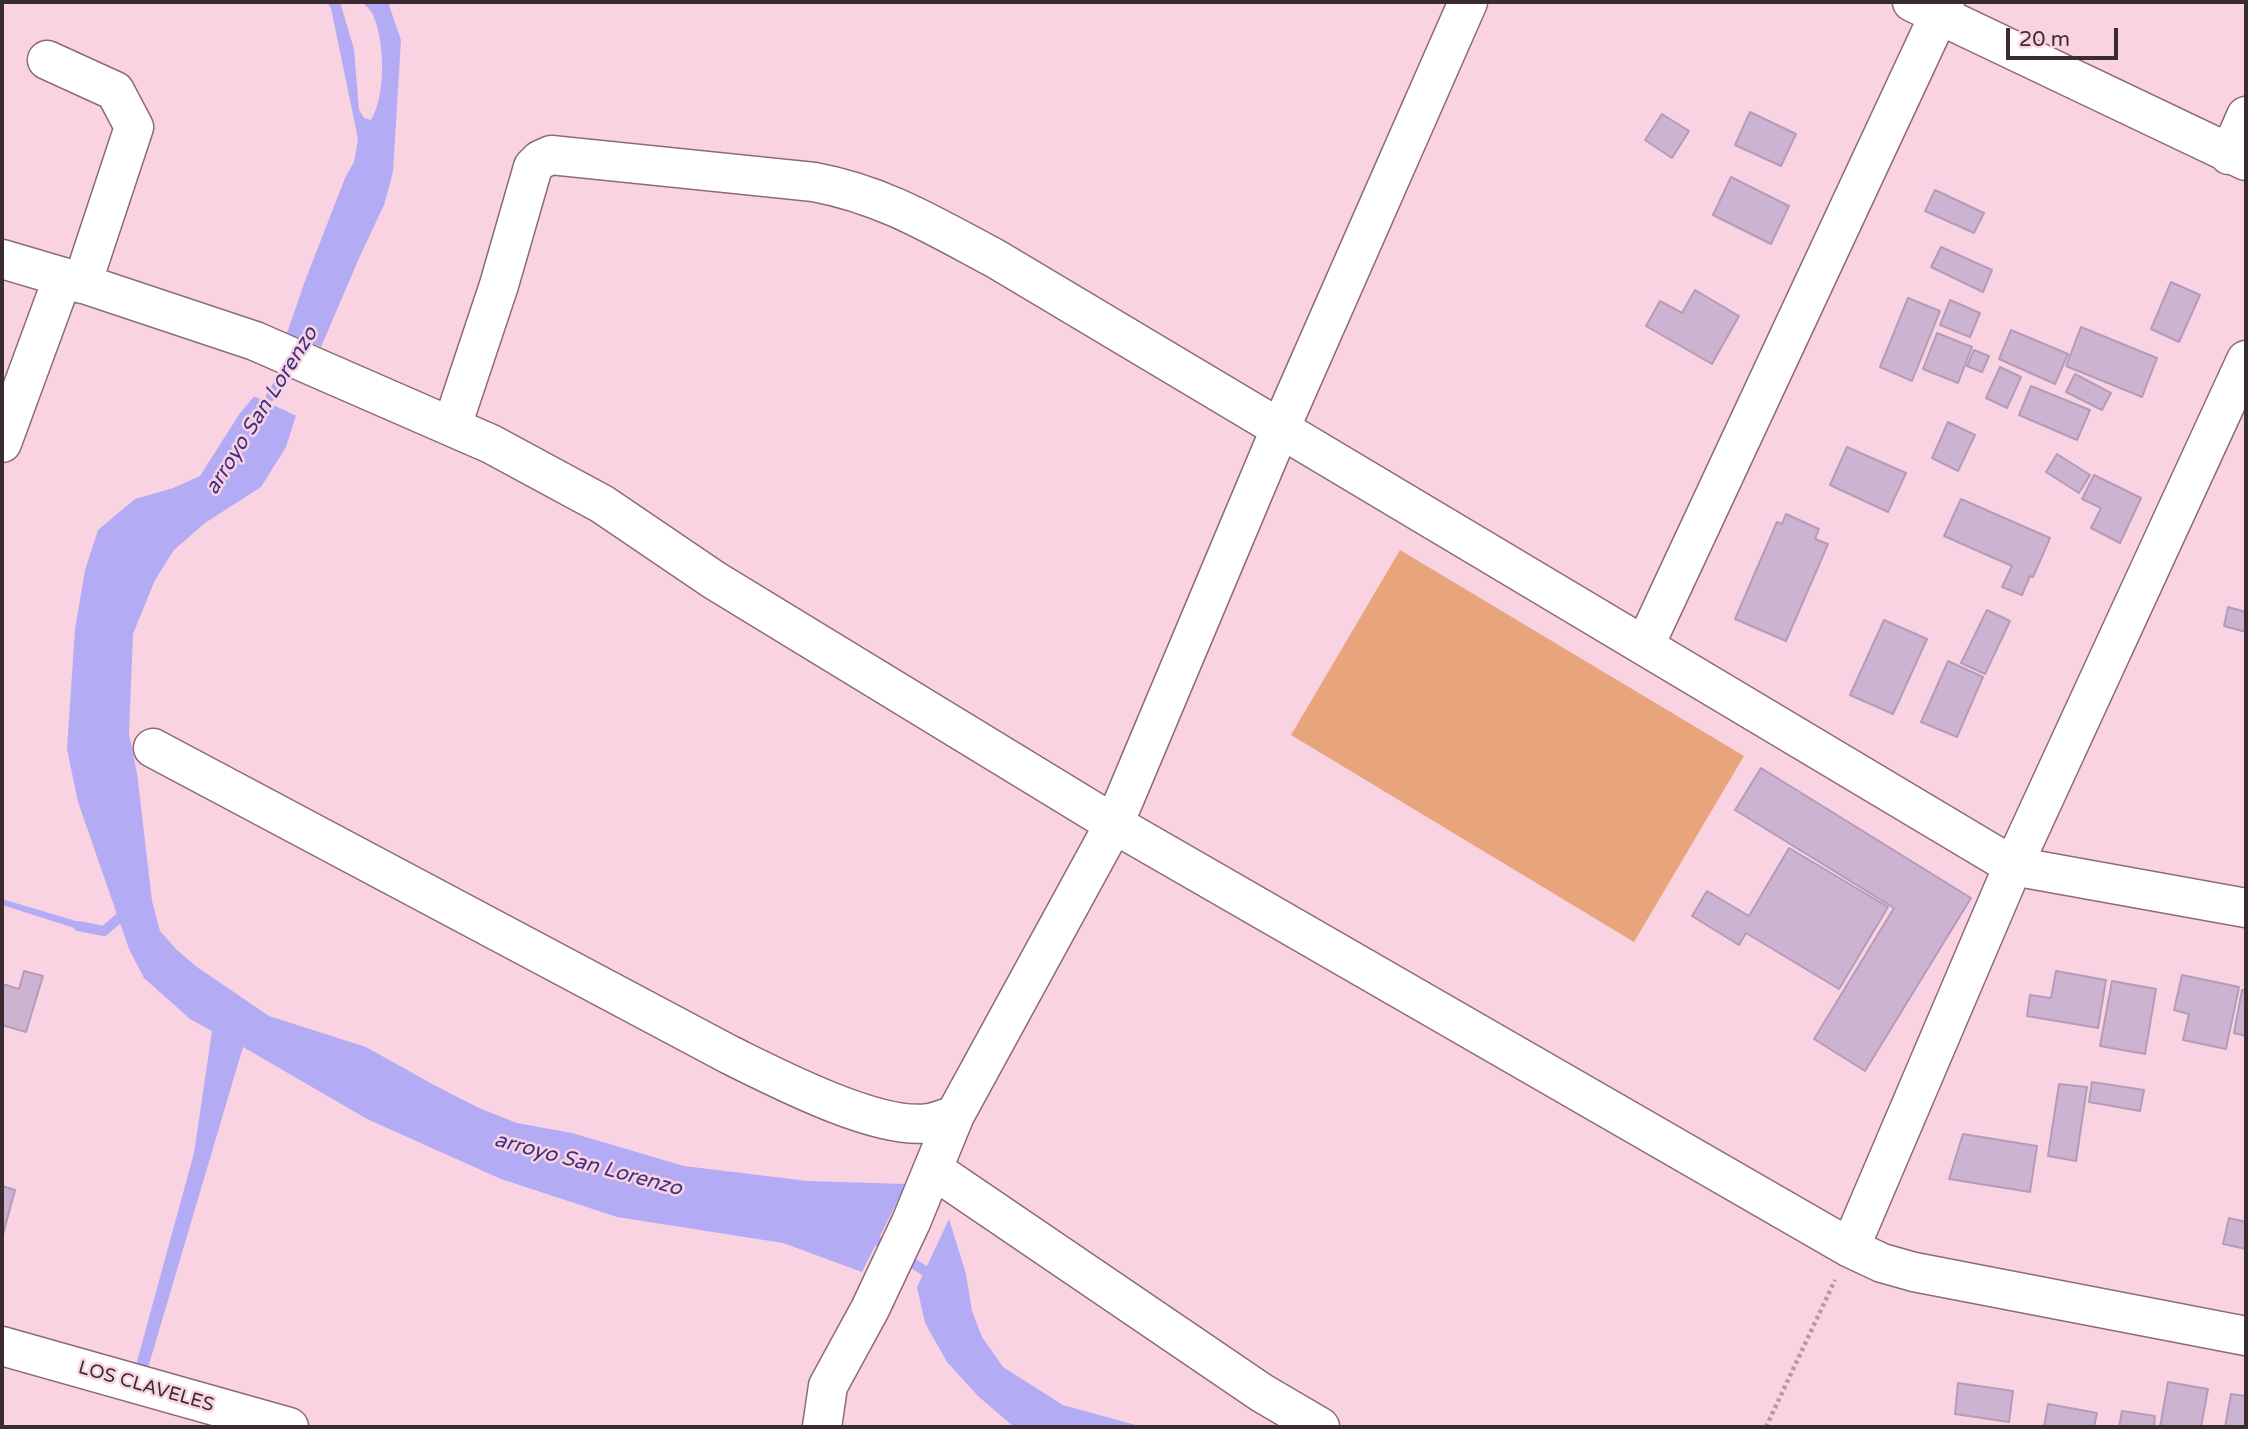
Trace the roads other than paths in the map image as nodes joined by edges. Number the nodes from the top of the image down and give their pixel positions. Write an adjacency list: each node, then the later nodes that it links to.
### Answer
1 (1468, 2): 10 (street)
2 (1933, 6): 5 (street); 12 (street)
3 (47, 60): 7 (street)
4 (2246, 116): 5 (street)
5 (2238, 158)
6 (2, 259): 7 (street)
7 (72, 280): 9 (street); 11 (street)
8 (2246, 360): 15 (street)
9 (452, 426): 10 (street); 14 (street)
10 (1281, 427): 12 (street); 14 (street)
11 (2, 443)
12 (1644, 645): 15 (street)
13 (153, 748): 17 (street)
14 (1114, 824): 17 (street); 19 (street)
15 (2013, 866): 16 (street); 19 (street)
16 (2246, 908)
17 (955, 1115): 18 (street)
18 (934, 1170): 23 (street); 24 (street)
19 (1850, 1248): 20 (street)
20 (2246, 1336)
21 (2, 1346): 22 (street, LOS CLAVELES)
22 (289, 1427)
23 (822, 1427)
24 (1320, 1427)

